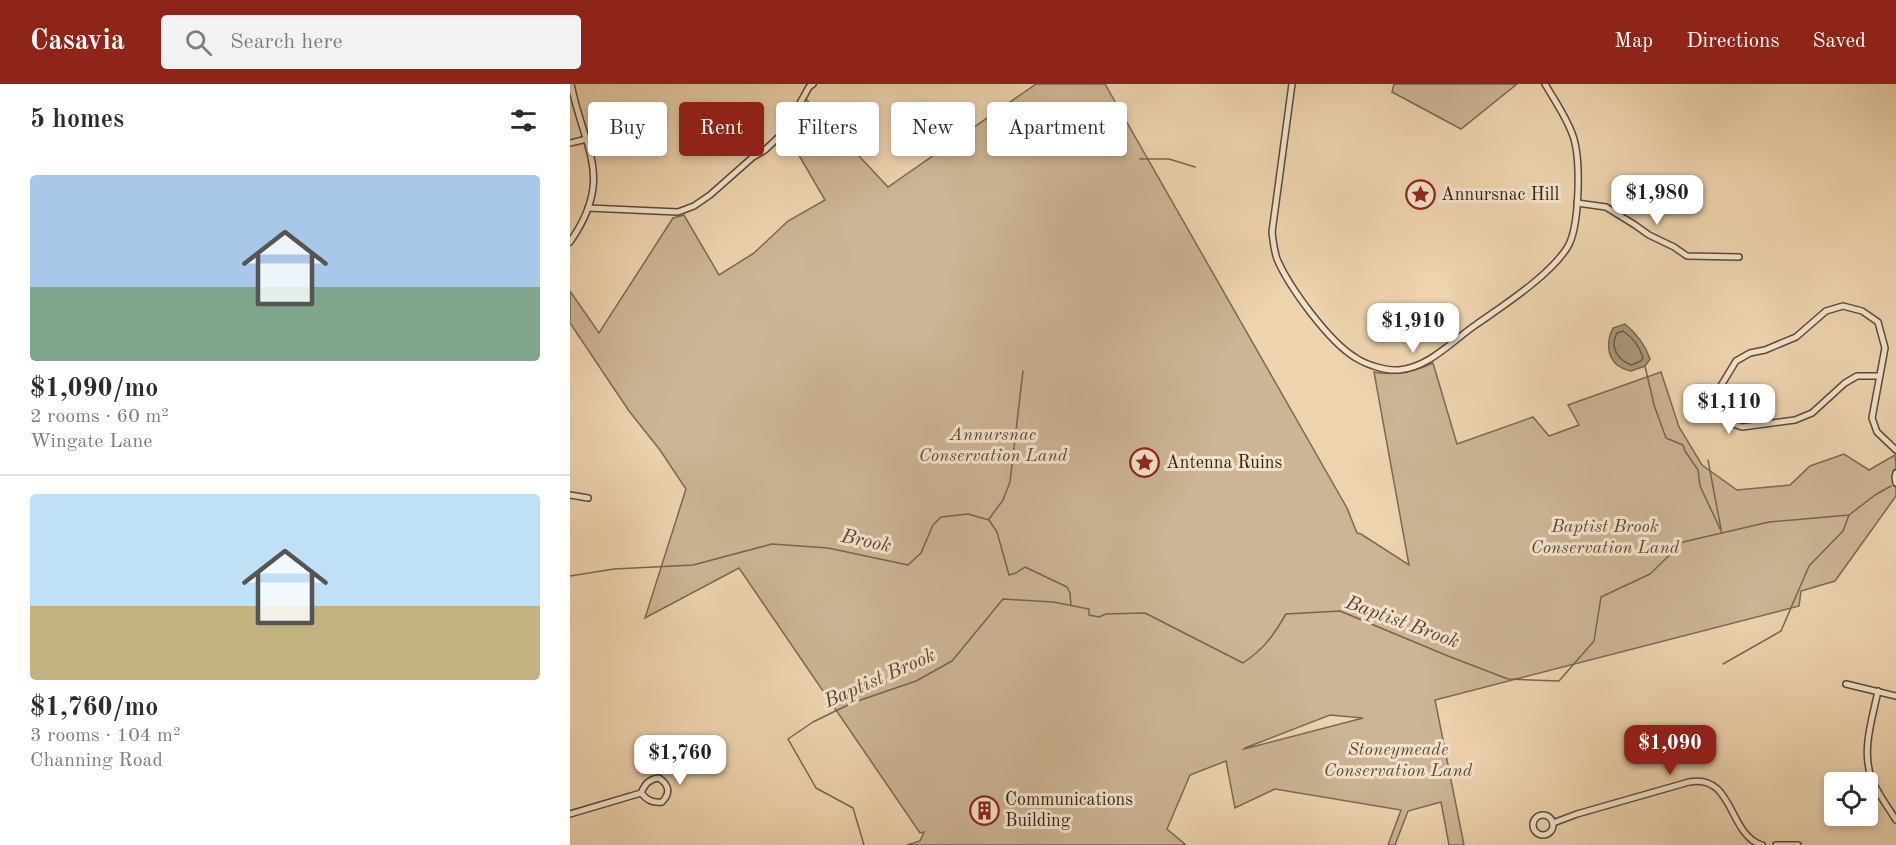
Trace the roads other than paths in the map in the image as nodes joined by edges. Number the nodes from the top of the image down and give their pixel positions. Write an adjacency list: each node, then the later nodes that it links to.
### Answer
1 (571, 84): 5 (street)
2 (813, 84): 8 (street)
3 (1292, 84): 7 (street)
4 (1545, 84): 7 (street)
5 (586, 139): 6 (street); 8 (street)
6 (570, 143)
7 (1577, 203): 10 (street)
8 (588, 208): 9 (street)
9 (570, 242)
10 (1739, 257)
11 (1879, 376): 11 (street); 12 (street)
12 (1896, 450)
13 (1896, 473): 14 (street)
14 (1896, 483)
15 (570, 495): 16 (street)
16 (588, 498)
17 (1846, 684): 18 (street)
18 (1878, 692): 19 (street); 22 (street)
19 (1896, 696)
20 (641, 793): 20 (street); 21 (street)
21 (570, 814)
22 (1896, 820)
23 (1553, 823): 24 (street)
24 (1762, 845)
25 (1776, 845): 26 (street)
26 (1798, 845)

